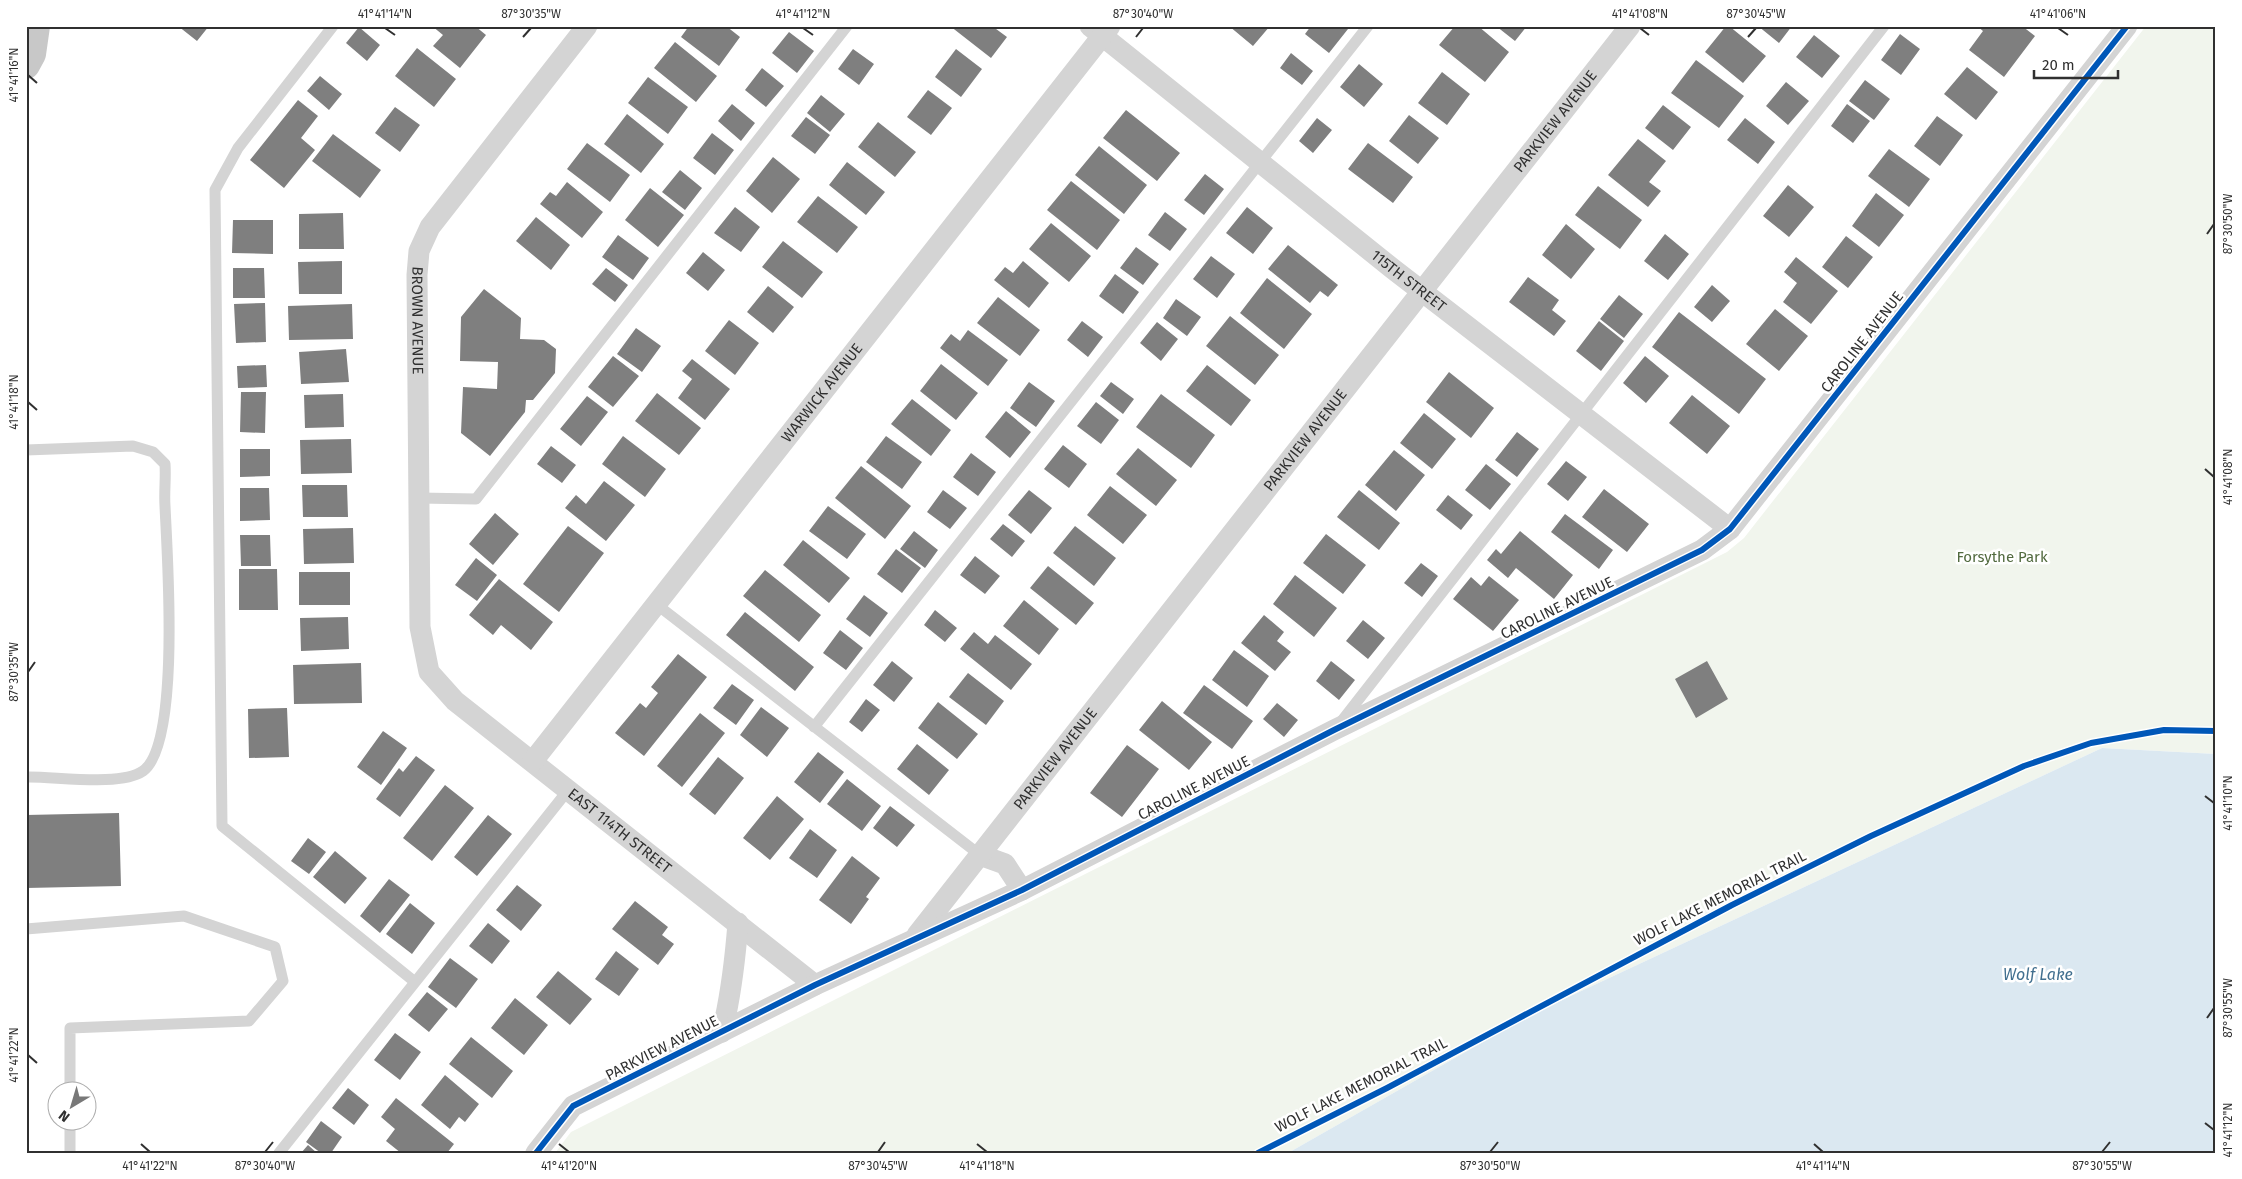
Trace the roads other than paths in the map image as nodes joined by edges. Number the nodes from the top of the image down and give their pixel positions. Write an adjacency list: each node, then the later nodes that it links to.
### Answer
1 (36, 26): 10 (main road)
2 (333, 26): 29 (lane)
3 (587, 26): 15 (street, BROWN AVENUE)
4 (847, 26): 15 (lane)
5 (1368, 26): 11 (lane)
6 (1630, 26): 12 (street, PARKVIEW AVENUE)
7 (1884, 26): 13 (lane)
8 (2127, 26): 16 (street, CAROLINE AVENUE)
9 (1101, 30): 11 (street, 115TH STREET); 17 (street, WARWICK AVENUE)
10 (26, 65)
11 (1262, 163): 12 (street, 115TH STREET); 19 (lane)
12 (1422, 291): 13 (street, 115TH STREET); 24 (street, PARKVIEW AVENUE)
13 (1581, 413): 16 (street, 115TH STREET); 20 (lane)
14 (26, 450): 22 (lane)
15 (419, 498): 18 (street, BROWN AVENUE)
16 (1730, 530): 20 (street, CAROLINE AVENUE)
17 (656, 604): 19 (lane); 21 (street, WARWICK AVENUE)
18 (429, 672): 21 (street, EAST 114TH STREET)
19 (814, 727): 24 (lane)
20 (1334, 730): 25 (street, CAROLINE AVENUE)
21 (533, 761): 23 (street, EAST 114TH STREET)
22 (26, 778)
23 (569, 789): 26 (street, EAST 114TH STREET); 29 (lane)
24 (980, 855): 25 (street); 28 (street, PARKVIEW AVENUE)
25 (1022, 890): 28 (street, CAROLINE AVENUE)
26 (738, 924): 30 (street, EAST 114TH STREET); 31 (street)
27 (26, 930): 32 (lane)
28 (914, 939): 30 (street, CAROLINE AVENUE)
29 (415, 982): 35 (lane)
30 (815, 985): 31 (street, PARKVIEW AVENUE)
31 (722, 1032): 36 (street, PARKVIEW AVENUE)
32 (70, 1082)
33 (70, 1132): 34 (lane)
34 (70, 1153)
35 (280, 1153)
36 (536, 1153)

